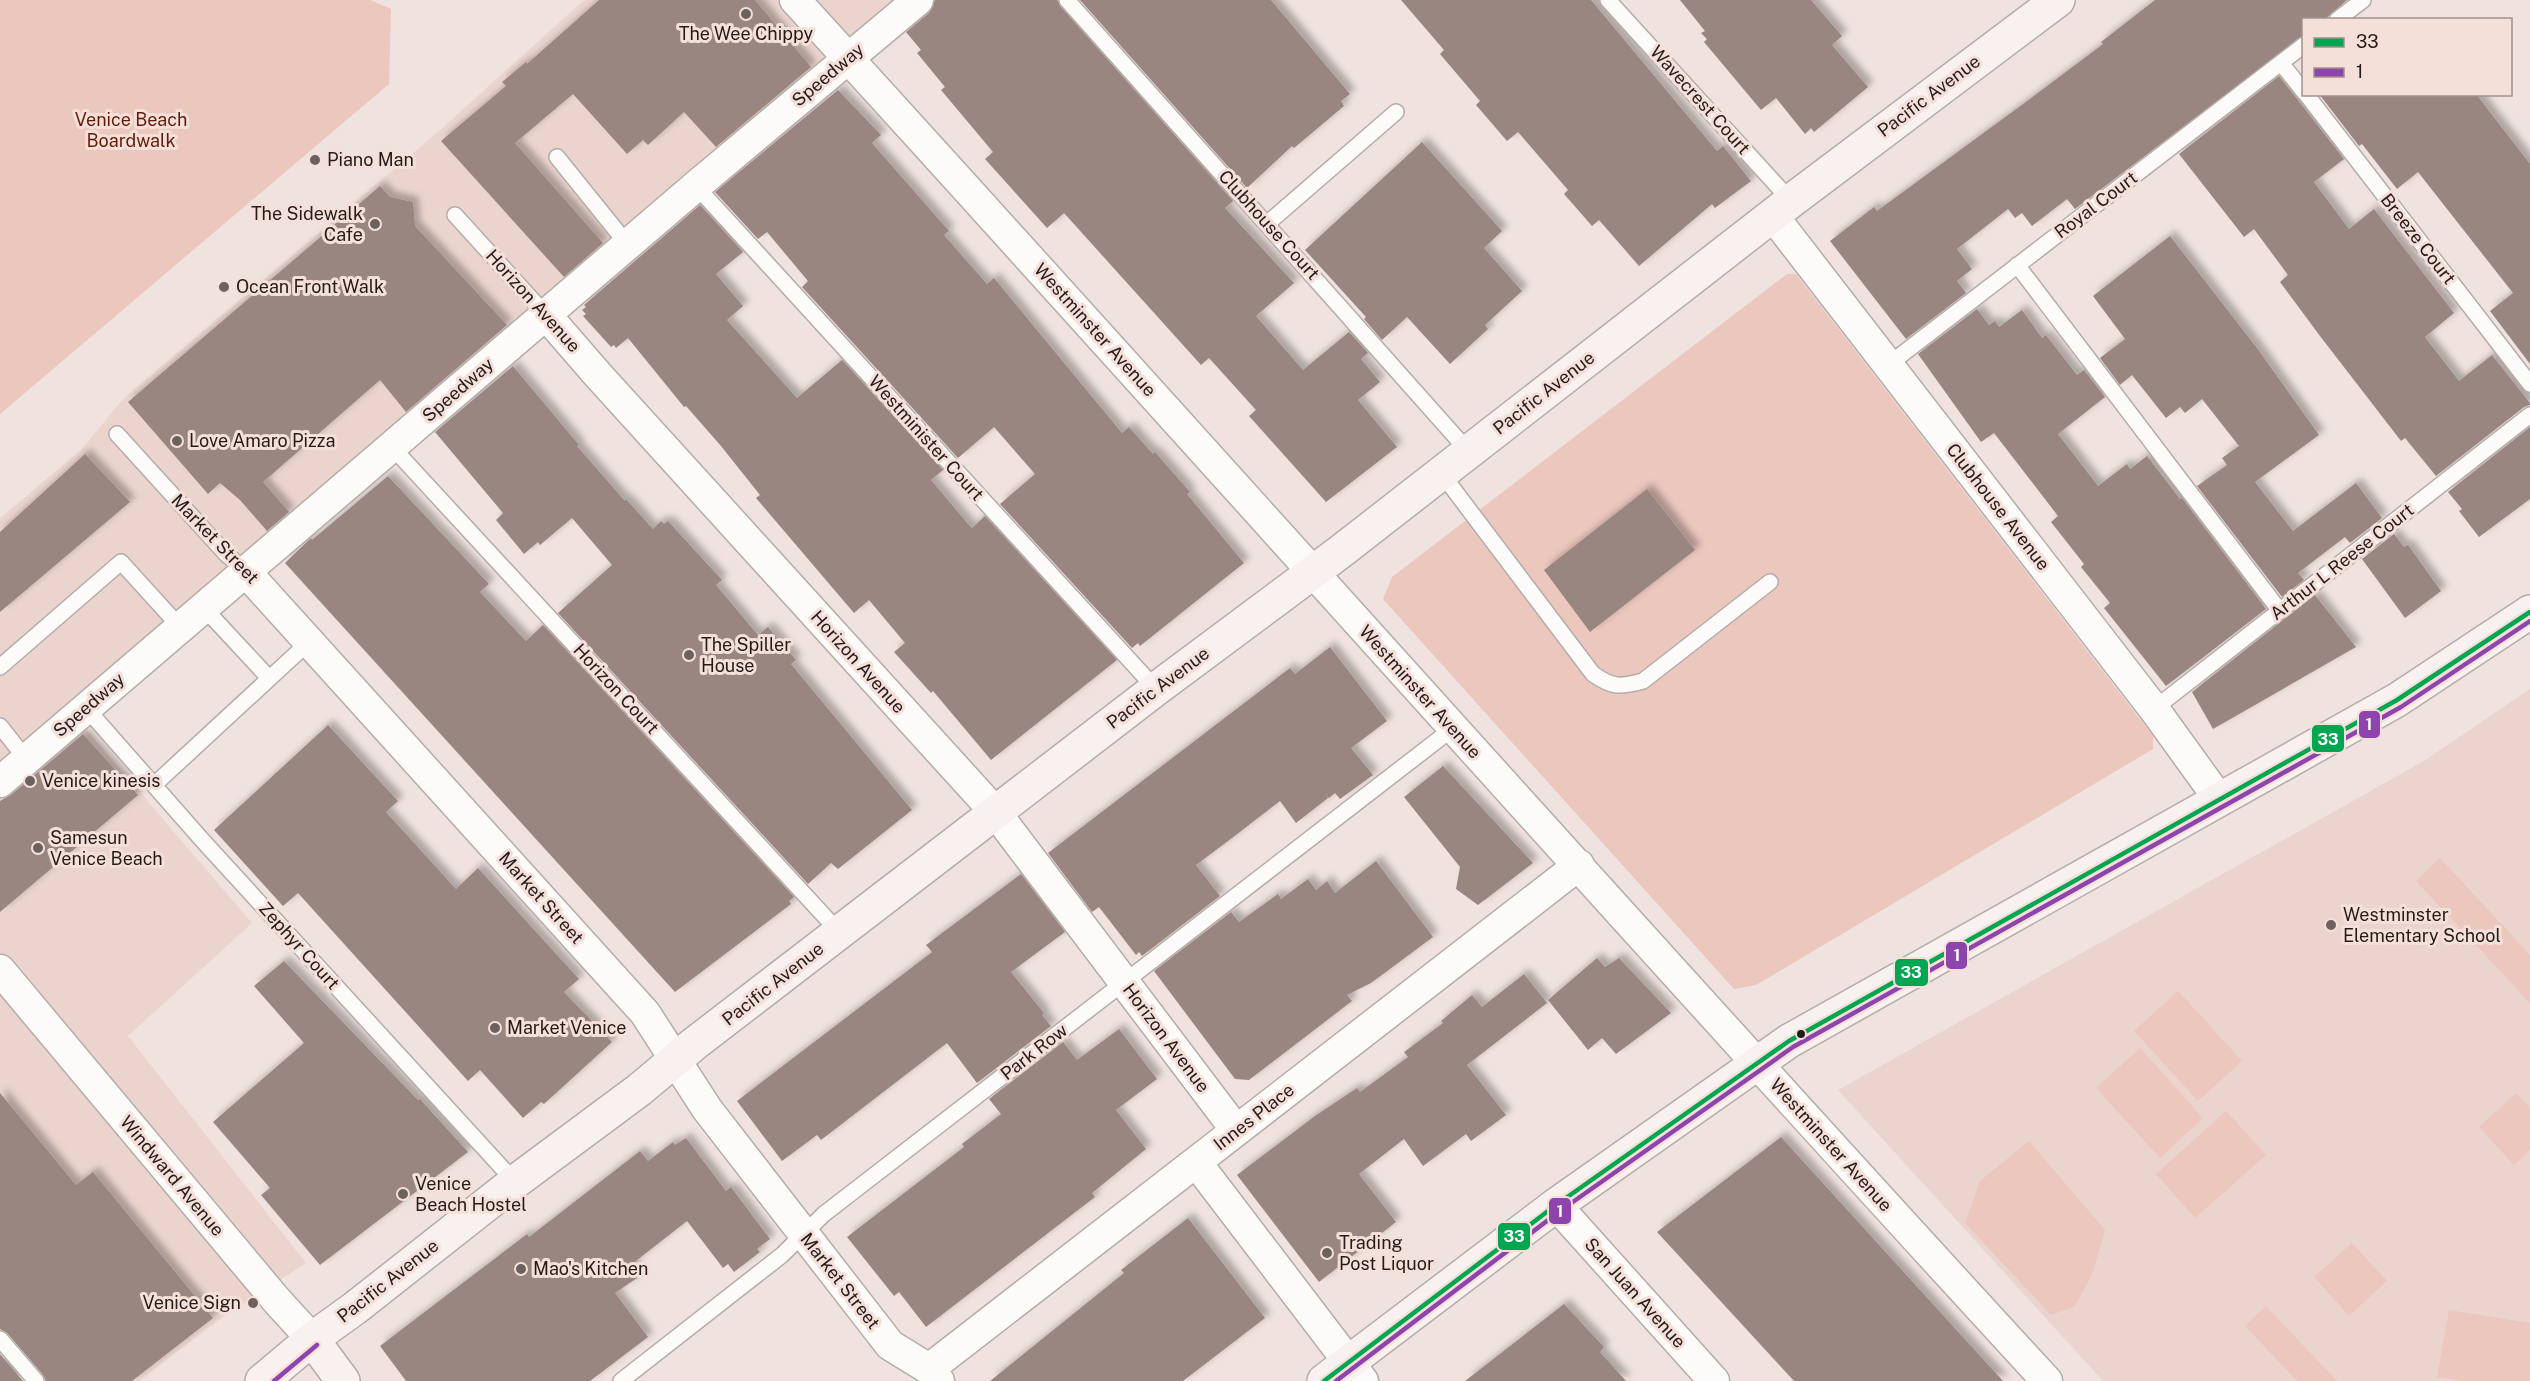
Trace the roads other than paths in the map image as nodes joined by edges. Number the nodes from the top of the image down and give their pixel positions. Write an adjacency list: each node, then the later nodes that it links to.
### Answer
1 (795, 0): 9 (street, Westminster Avenue)
2 (918, 0): 9 (street, Speedway)
3 (1067, 0): 18 (lane, Clubhouse Court)
4 (1608, 0): 16 (lane, Wavecrest Court)
5 (2058, 0): 16 (main road, Pacific Avenue)
6 (2362, 0): 7 (lane)
7 (2340, 18)
8 (2302, 47): 10 (lane, Royal Court)
9 (848, 58): 15 (street, Speedway); 30 (street, Westminster Avenue)
10 (2281, 63): 11 (lane, Breeze Court); 20 (lane, Royal Court)
11 (2302, 89)
12 (2307, 96): 23 (lane, Breeze Court)
13 (1396, 111): 18 (lane)
14 (557, 157): 19 (lane)
15 (696, 186): 19 (street, Speedway); 39 (lane, Westminister Court)
16 (1782, 208): 22 (street, Clubhouse Avenue); 27 (main road, Pacific Avenue)
17 (455, 215): 21 (lane, Horizon Avenue)
18 (1268, 223): 27 (lane, Clubhouse Court)
19 (628, 245): 21 (street, Speedway)
20 (2017, 265): 22 (lane, Royal Court); 33 (lane)
21 (546, 315): 26 (street, Speedway); 48 (street, Horizon Avenue)
22 (1888, 365): 41 (street, Clubhouse Avenue)
23 (2530, 384)
24 (2530, 415): 33 (lane, Arthur L Reese Court)
25 (117, 434): 29 (lane, Market Street)
26 (392, 447): 29 (street, Speedway); 50 (lane, Horizon Court)
27 (1469, 452): 28 (main road, Pacific Avenue)
28 (1442, 474): 30 (main road, Pacific Avenue); 31 (lane)
29 (245, 571): 32 (street, Speedway); 36 (street, Market Street)
30 (1314, 572): 39 (main road, Pacific Avenue); 43 (street, Westminster Avenue)
31 (1770, 582)
32 (204, 607): 35 (street, Speedway); 38 (lane)
33 (2280, 611): 41 (lane, Arthur L Reese Court)
34 (2530, 612): 47 (main road)
35 (180, 627): 37 (lane); 40 (street, Speedway)
36 (310, 641): 38 (lane); 53 (street, Market Street)
37 (0, 667)
38 (269, 678): 46 (lane)
39 (1156, 689): 48 (main road, Pacific Avenue)
40 (86, 708): 44 (street, Speedway); 46 (lane, Zephyr Court)
41 (2154, 709): 47 (street, Clubhouse Avenue)
42 (0, 726): 44 (lane)
43 (1452, 729): 49 (street, Westminster Avenue); 52 (lane, Park Row)
44 (26, 759): 45 (street, Speedway)
45 (0, 782)
46 (154, 785): 57 (lane, Zephyr Court)
47 (2219, 799): 54 (main road)
48 (996, 813): 50 (main road, Pacific Avenue); 52 (street, Horizon Avenue)
49 (1579, 865): 54 (street, Westminster Avenue); 55 (street, Innes Place)
50 (840, 933): 53 (main road, Pacific Avenue)
51 (0, 970): 61 (street, Windward Avenue)
52 (1124, 983): 55 (street, Horizon Avenue); 59 (lane, Park Row)
53 (676, 1060): 57 (main road, Pacific Avenue); 59 (street, Market Street)
54 (1755, 1063): 58 (main road); 69 (street, Westminster Avenue)
55 (1236, 1130): 56 (street, Innes Place)
56 (1196, 1162): 62 (street); 63 (street, Innes Place)
57 (515, 1182): 61 (main road, Pacific Avenue)
58 (1556, 1205): 62 (main road); 68 (street, San Juan Avenue)
59 (803, 1233): 63 (street, Market Street); 67 (lane, Park Row)
60 (0, 1339): 64 (lane)
61 (312, 1339): 65 (main road, Pacific Avenue); 66 (main road, Windward Avenue)
62 (1345, 1374)
63 (934, 1375)
64 (36, 1381)
65 (261, 1381)
66 (343, 1381)
67 (621, 1381)
68 (1714, 1381)
69 (2047, 1381)

